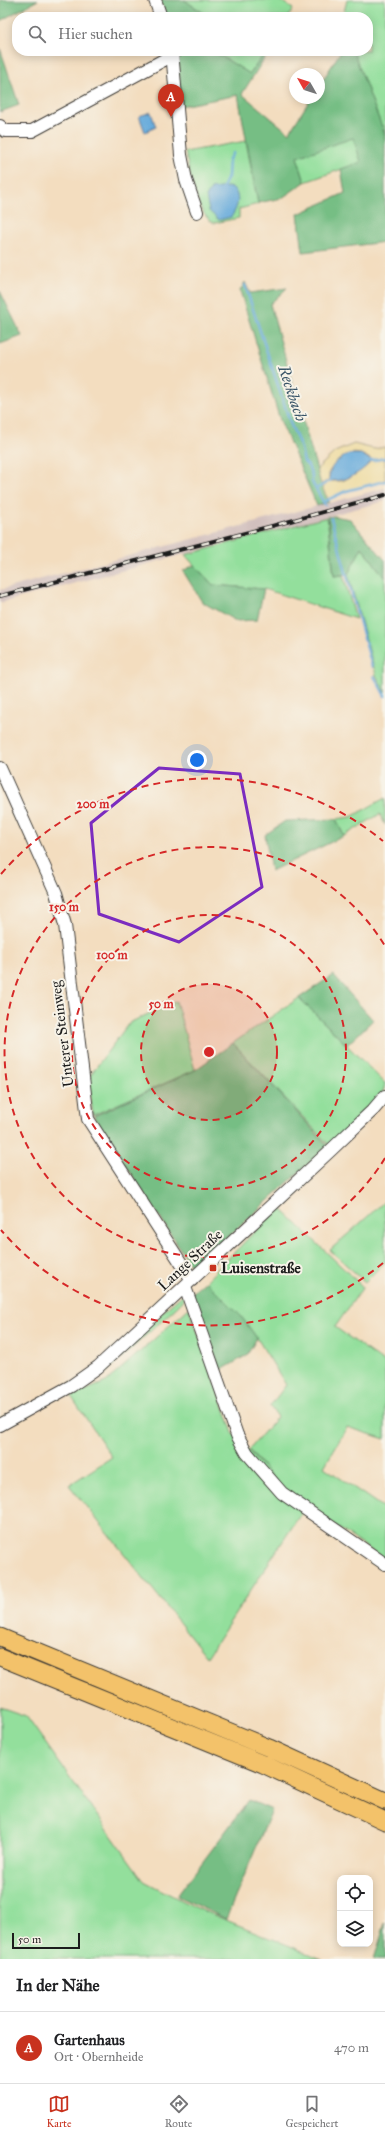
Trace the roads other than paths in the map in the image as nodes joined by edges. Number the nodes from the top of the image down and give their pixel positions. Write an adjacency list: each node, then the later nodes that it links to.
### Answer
1 (155, 0): 2 (street)
2 (160, 12)
3 (167, 56): 5 (street)
4 (172, 56): 6 (street)
5 (0, 126)
6 (197, 212)
7 (0, 768): 9 (street, Unterer Steinweg)
8 (385, 1096): 9 (street, Lange Straße)
9 (189, 1284): 10 (street, Lange Straße); 11 (street)
10 (0, 1425)
11 (385, 1564)
12 (0, 1637): 14 (highway)
13 (0, 1657): 15 (highway)
14 (385, 1801)
15 (385, 1821)

